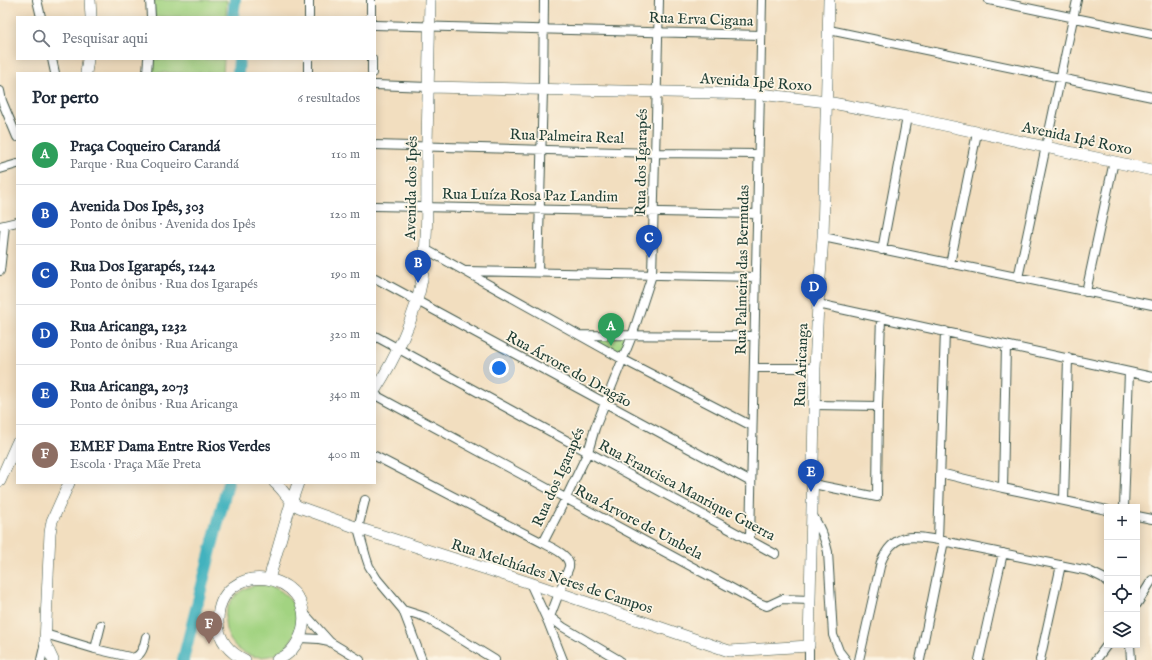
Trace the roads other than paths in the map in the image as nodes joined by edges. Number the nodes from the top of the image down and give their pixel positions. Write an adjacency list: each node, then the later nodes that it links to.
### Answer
1 (37, 0): 13 (street)
2 (90, 0): 14 (street)
3 (150, 0): 15 (street)
4 (309, 0): 16 (street)
5 (371, 0): 17 (street)
6 (430, 0): 20 (street, Avenida dos Ipês)
7 (544, 0): 21 (street)
8 (659, 0): 23 (street, Rua dos Igarapés)
9 (762, 0): 25 (street, Rua Palmeira das Bermudas)
10 (829, 0): 22 (street, Rua Aricanga)
11 (989, 0): 18 (street)
12 (1077, 0): 18 (street)
13 (41, 16)
14 (91, 16)
15 (151, 16)
16 (309, 16)
17 (371, 16)
18 (1073, 18): 24 (street); 36 (street)
19 (376, 25): 20 (street, Rua Erva Cigana)
20 (429, 27): 21 (street, Rua Erva Cigana); 38 (street, Avenida dos Ipês)
21 (543, 29): 23 (street, Rua Erva Cigana); 39 (street)
22 (829, 30): 36 (street); 44 (street, Rua Aricanga)
23 (658, 32): 25 (street, Rua Erva Cigana); 41 (street, Rua dos Igarapés)
24 (1152, 34)
25 (761, 35): 42 (street, Rua Palmeira das Bermudas)
26 (52, 60): 31 (street)
27 (88, 60): 32 (street)
28 (148, 60): 33 (street)
29 (308, 60): 34 (street)
30 (372, 60): 35 (street)
31 (55, 72)
32 (86, 72)
33 (147, 72)
34 (308, 72)
35 (372, 72)
36 (1060, 78): 43 (street); 51 (street)
37 (376, 85): 38 (street, Avenida Ipê Roxo)
38 (428, 87): 39 (street, Avenida Ipê Roxo); 50 (street, Avenida dos Ipês)
39 (543, 90): 41 (street, Avenida Ipê Roxo); 52 (street)
40 (0, 91): 45 (street)
41 (657, 93): 42 (street, Avenida Ipê Roxo); 53 (street, Rua dos Igarapés)
42 (760, 94): 44 (street, Avenida Ipê Roxo); 54 (street, Rua Palmeira das Bermudas)
43 (1152, 97)
44 (827, 102): 46 (street, Avenida Ipê Roxo); 66 (street, Rua Aricanga)
45 (3, 109): 48 (street)
46 (907, 117): 47 (street, Avenida Ipê Roxo); 68 (street)
47 (977, 133): 51 (street, Avenida Ipê Roxo); 69 (street)
48 (16, 134)
49 (376, 145): 50 (street, Rua Palmeira Real)
50 (427, 146): 52 (street, Rua Palmeira Real); 60 (street, Avenida dos Ipês)
51 (1045, 147): 55 (street, Avenida Ipê Roxo); 75 (street)
52 (542, 149): 53 (street, Rua Palmeira Real); 61 (street)
53 (655, 153): 54 (street, Rua Palmeira Real); 62 (street, Rua dos Igarapés)
54 (758, 154): 63 (street, Rua Palmeira das Bermudas)
55 (1114, 161): 58 (street, Avenida Ipê Roxo); 77 (street)
56 (16, 164): 57 (street)
57 (0, 169)
58 (1152, 170)
59 (376, 206): 60 (street, Rua Luíza Rosa Paz Landim)
60 (426, 207): 61 (street, Rua Luíza Rosa Paz Landim); 67 (street, Avenida dos Ipês)
61 (539, 209): 62 (street, Rua Luíza Rosa Paz Landim); 72 (street)
62 (654, 212): 63 (street, Rua Luíza Rosa Paz Landim); 73 (street, Rua dos Igarapés)
63 (757, 214): 74 (street, Rua Palmeira das Bermudas)
64 (16, 222): 65 (street)
65 (2, 226): 70 (street)
66 (823, 237): 68 (street); 79 (street, Rua Aricanga)
67 (425, 249): 71 (street); 78 (street, Avenida dos Ipês)
68 (882, 250): 69 (street)
69 (950, 264): 75 (street)
70 (0, 271)
71 (465, 271): 72 (street); 83 (street)
72 (538, 272): 73 (street)
73 (652, 275): 74 (street); 84 (street, Rua dos Igarapés)
74 (756, 276): 85 (street, Rua Palmeira das Bermudas)
75 (1018, 278): 77 (street)
76 (376, 279): 78 (street, Rua Árvore do Dragão)
77 (1086, 292): 80 (street)
78 (416, 301): 88 (street, Avenida dos Ipês); 97 (street, Rua Árvore do Dragão)
79 (818, 304): 81 (street); 92 (street, Rua Aricanga)
80 (1152, 305)
81 (881, 318): 82 (street); 99 (street)
82 (945, 332): 87 (street); 104 (street)
83 (578, 335): 84 (street); 90 (street)
84 (632, 336): 85 (street); 90 (street, Rua dos Igarapés)
85 (755, 336): 91 (street, Rua Palmeira das Bermudas)
86 (376, 337): 88 (street, Rua Francisca Manrique Guerra)
87 (1006, 345): 89 (street); 111 (street)
88 (398, 348): 95 (street, Avenida dos Ipês); 102 (street, Rua Francisca Manrique Guerra)
89 (1068, 358): 93 (street); 114 (street)
90 (622, 359): 97 (street, Rua dos Igarapés); 100 (street)
91 (754, 368): 92 (street); 100 (street, Rua Palmeira das Bermudas)
92 (815, 368): 98 (street, Rua Aricanga)
93 (1129, 372): 94 (street); 116 (street)
94 (1152, 377)
95 (376, 388)
96 (376, 395): 112 (street, Rua Árvore de Umbela)
97 (604, 404): 102 (street, Rua dos Igarapés); 106 (street, Rua Árvore do Dragão)
98 (815, 406): 99 (street); 109 (street, Rua Aricanga)
99 (878, 406): 109 (street)
100 (752, 426): 106 (street, Rua Palmeira das Bermudas)
101 (16, 445): 105 (street)
102 (588, 452): 112 (street, Rua dos Igarapés); 122 (street, Rua Francisca Manrique Guerra)
103 (376, 457): 124 (street)
104 (940, 473): 111 (street); 123 (street)
105 (0, 481)
106 (751, 482): 122 (street, Rua Palmeira das Bermudas)
107 (69, 484): 140 (street)
108 (276, 484): 115 (street)
109 (813, 484): 118 (street, Rua Aricanga)
110 (297, 486): 115 (street)
111 (1003, 488): 114 (street)
112 (566, 498): 124 (street, Rua dos Igarapés); 134 (street, Rua Árvore de Umbela)
113 (365, 500): 121 (street)
114 (1064, 500): 117 (street)
115 (291, 503): 121 (street, Rua Melchíades Neres de Campos); 128 (street)
116 (1124, 504)
117 (1104, 509)
118 (812, 514): 134 (street, Rua Aricanga); 159 (street)
119 (1140, 517): 120 (street)
120 (1152, 519)
121 (358, 528): 131 (street, Rua Melchíades Neres de Campos); 135 (street)
122 (750, 540): 126 (street, Rua Francisca Manrique Guerra)
123 (941, 540): 125 (street); 160 (street); 161 (street)
124 (543, 543): 132 (street)
125 (1003, 553): 127 (street); 162 (street)
126 (775, 554)
127 (1060, 565): 129 (street); 163 (street)
128 (269, 579): 136 (street); 151 (street)
129 (1104, 579)
130 (1152, 580): 133 (street)
131 (530, 583): 132 (street, Rua Melchíades Neres de Campos); 137 (street)
132 (560, 594): 137 (street); 147 (street, Rua Melchíades Neres de Campos)
133 (1140, 599)
134 (810, 600): 143 (street, Rua Aricanga)
135 (403, 610): 154 (street); 155 (street)
136 (303, 612): 141 (street); 142 (street)
137 (549, 620): 156 (street); 157 (street)
138 (101, 625): 146 (street)
139 (146, 637): 146 (street)
140 (45, 638): 146 (street); 149 (street); 150 (street)
141 (300, 638): 142 (street); 148 (street)
142 (330, 642): 153 (street)
143 (809, 646): 147 (street, Rua Melchíades Neres de Campos); 158 (street, Rua Aricanga)
144 (1106, 648): 164 (street)
145 (1130, 648): 165 (street)
146 (95, 649)
147 (730, 656)
148 (287, 657): 152 (street)
149 (41, 660)
150 (53, 660)
151 (245, 660)
152 (277, 660)
153 (360, 660)
154 (422, 660)
155 (495, 660)
156 (563, 660)
157 (619, 660)
158 (809, 660)
159 (846, 660)
160 (859, 660)
161 (920, 660)
162 (979, 660)
163 (1040, 660)
164 (1096, 660)
165 (1131, 660)

